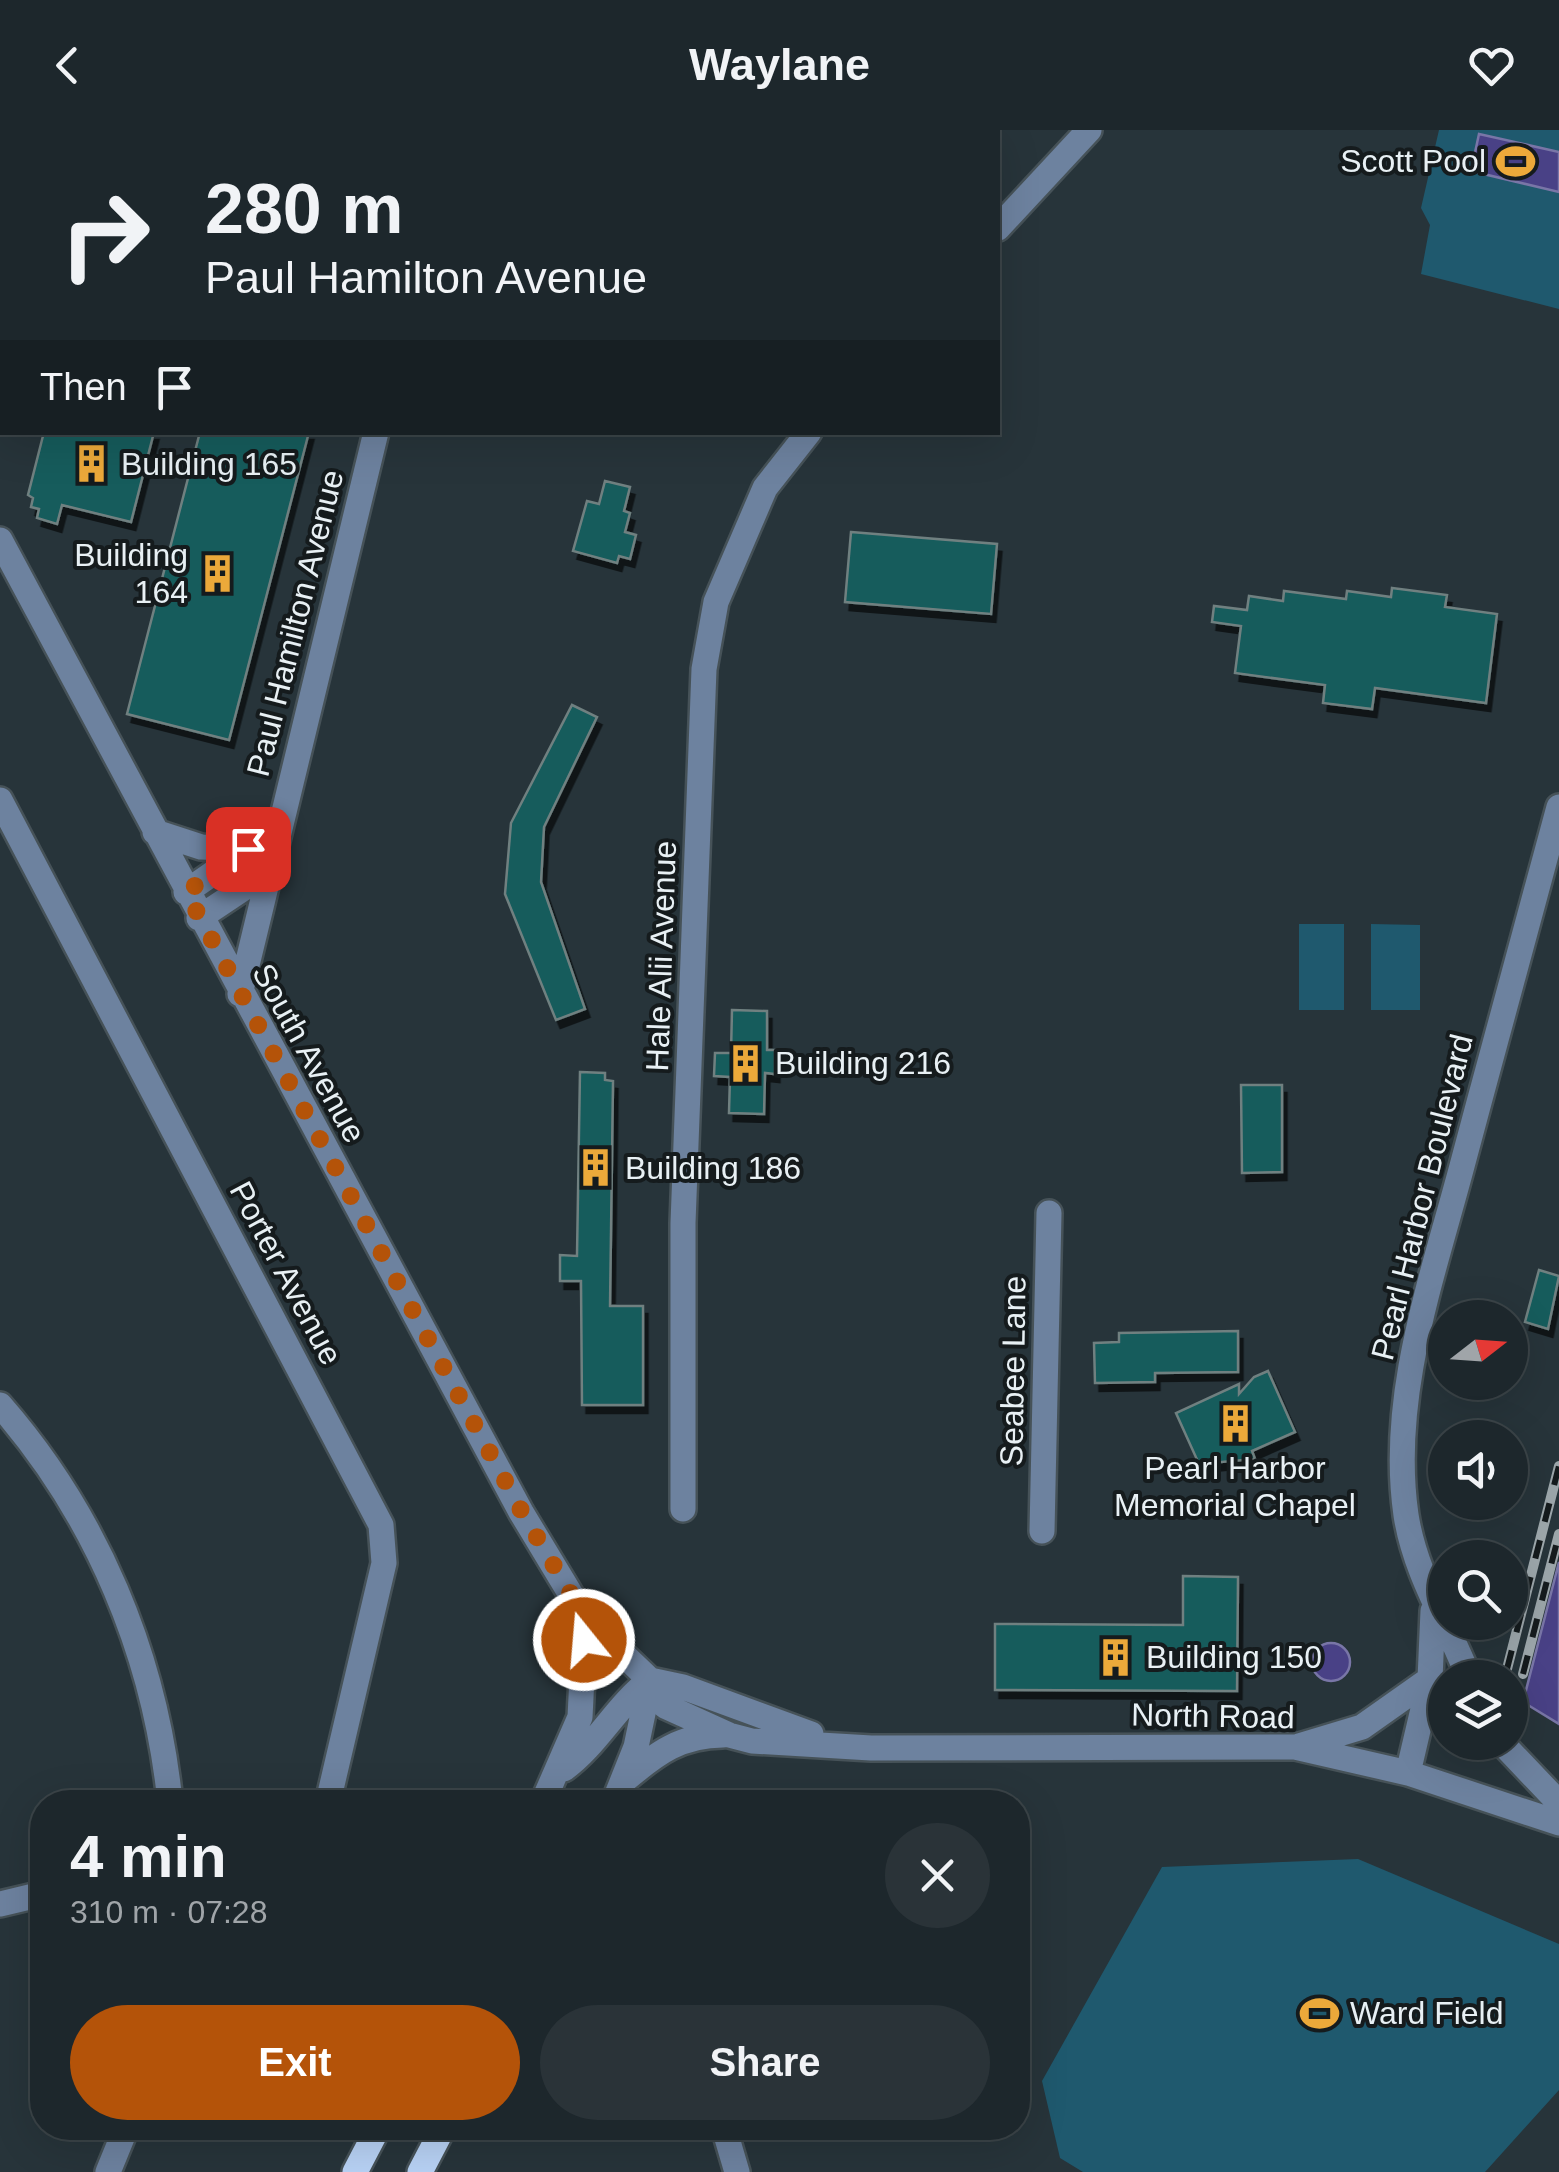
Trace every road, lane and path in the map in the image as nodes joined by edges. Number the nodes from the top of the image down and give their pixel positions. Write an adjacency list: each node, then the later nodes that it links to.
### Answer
1 (1089, 130): 2 (street)
2 (1000, 226)
3 (375, 435): 8 (street, Paul Hamilton Avenue)
4 (807, 435): 17 (street, Hale Alii Avenue)
5 (0, 540): 9 (street, South Avenue)
6 (0, 800): 31 (street, Porter Avenue)
7 (1559, 806): 19 (street, Pearl Harbor Boulevard)
8 (278, 828): 10 (street, Paul Hamilton Avenue); 11 (street, Paul Hamilton Avenue)
9 (155, 832): 10 (street); 12 (street, South Avenue)
10 (248, 849): 12 (street, Paul Hamilton Avenue)
11 (268, 872): 13 (street); 14 (street, Paul Hamilton Avenue)
12 (186, 892): 13 (street, South Avenue)
13 (199, 918): 14 (street, South Avenue)
14 (240, 994): 20 (street, South Avenue)
15 (1049, 1212): 18 (street, Seabee Lane)
16 (0, 1405): 30 (street)
17 (683, 1509)
18 (1042, 1531)
19 (1428, 1587)
20 (585, 1618): 21 (street, South Avenue); 28 (street)
21 (650, 1680): 24 (street, North Road); 25 (street, North Road); 28 (street); 33 (street)
22 (1428, 1680): 26 (street)
23 (1428, 1688): 29 (street)
24 (729, 1735): 25 (street, North Road); 34 (street)
25 (855, 1747): 26 (street, North Road)
26 (1295, 1747): 29 (street, North Road)
27 (1518, 1760): 35 (street)
28 (560, 1771): 32 (street)
29 (1408, 1773): 36 (street, North Road)
30 (167, 1790)
31 (331, 1790)
32 (550, 1790)
33 (620, 1790)
34 (621, 1790)
35 (1559, 1802)
36 (1559, 1823)
37 (30, 1897): 38 (street)
38 (0, 1904)
39 (121, 2140): 43 (street)
40 (372, 2140): 44 (main road)
41 (437, 2140): 45 (main road)
42 (728, 2140): 46 (street)
43 (108, 2172)
44 (356, 2172)
45 (420, 2172)
46 (737, 2172)

